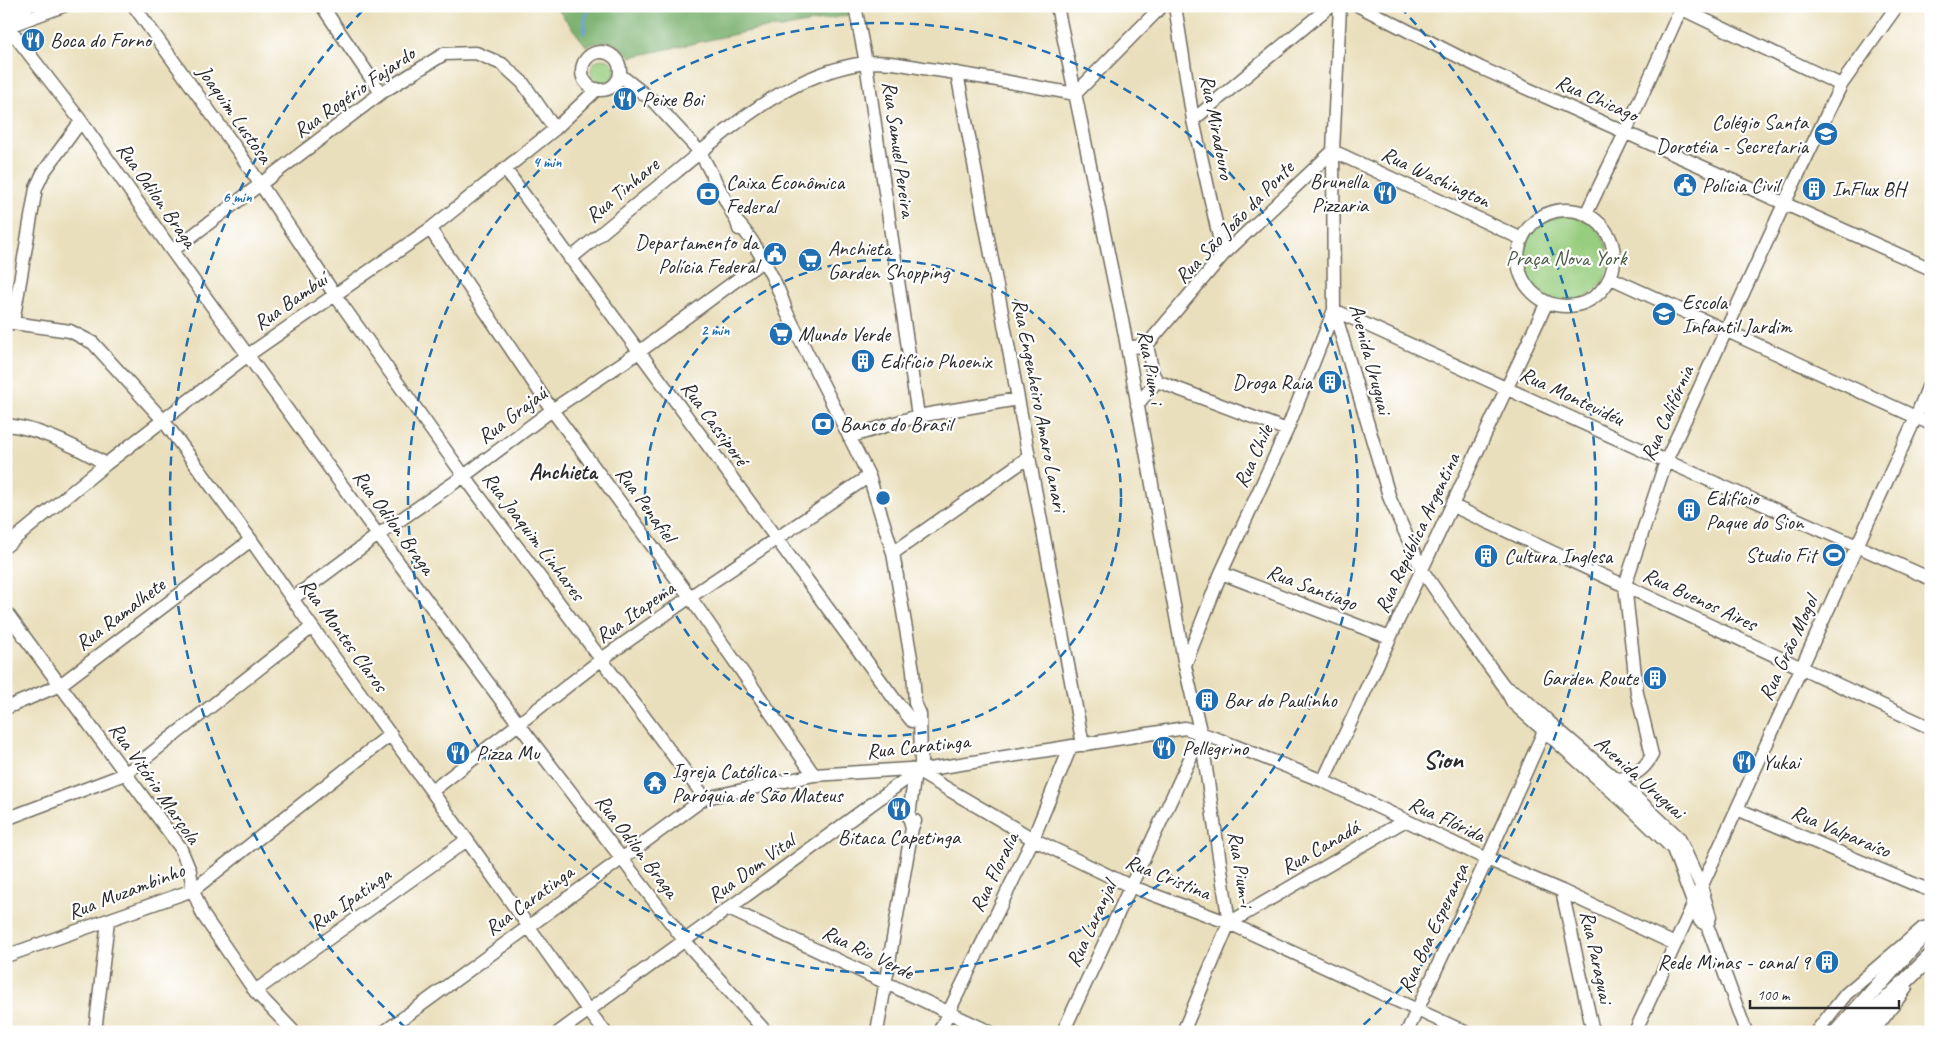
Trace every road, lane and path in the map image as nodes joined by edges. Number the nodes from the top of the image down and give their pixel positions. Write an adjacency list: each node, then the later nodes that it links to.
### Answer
1 (28, 6): 14 (street)
2 (63, 6): 14 (street)
3 (134, 6): 31 (street, Joaquim Lustosa)
4 (322, 6): 21 (street)
5 (855, 6): 15 (street, Rua Samuel Pereira)
6 (1057, 6): 22 (street, Rua Pium i)
7 (1162, 6): 22 (street)
8 (1174, 6): 24 (street, Rua Miradouro)
9 (1330, 6): 24 (street)
10 (1340, 6): 28 (street, Avenida Uruguai)
11 (1359, 6): 27 (street, Rua Chicago)
12 (1897, 6): 18 (street, Rua Califórnia)
13 (1680, 7): 18 (street); 27 (street)
14 (7, 23): 25 (street, Rua Odilon Braga)
15 (866, 63): 16 (street, Rua Tinhare); 29 (street, Rua Tinhare); 60 (street, Rua Samuel Pereira)
16 (958, 73): 22 (street, Rua Tinhare); 57 (street, Rua Engenheiro Amaro Lanari)
17 (620, 75): 19 (street); 20 (street); 23 (street)
18 (1841, 85): 32 (street, Rua Califórnia)
19 (612, 86): 20 (street); 23 (street)
20 (597, 89): 26 (street, Rua Bambuí)
21 (381, 93): 26 (street, Rua Rogério Fajardo); 31 (street, Rua Rogério Fajardo)
22 (1074, 94): 48 (street, Rua Pium i)
23 (654, 101): 29 (street)
24 (1193, 120): 38 (street, Rua Miradouro)
25 (81, 121): 37 (street, Rua Odilon Braga); 47 (street)
26 (555, 129): 30 (street, Rua Bambuí)
27 (1625, 133): 32 (street, Rua Chicago); 33 (street)
28 (1333, 151): 36 (street, Rua Washington); 38 (street, Rua São João da Ponte); 45 (street, Avenida Uruguai)
29 (700, 152): 34 (street); 39 (street, Rua Tinhare)
30 (505, 169): 35 (street, Rua Bambuí); 39 (street, Rua Cassiporé)
31 (261, 185): 37 (street, Rua Rogério Fajardo); 43 (street, Joaquim Lustosa)
32 (1784, 204): 41 (street, Rua Chicago); 49 (street, Rua Califórnia)
33 (1586, 214): 36 (street); 42 (street)
34 (737, 222): 40 (street); 46 (street)
35 (430, 229): 43 (street, Rua Bambuí); 59 (street, Rua Penafiel)
36 (1522, 239): 44 (street)
37 (172, 251): 53 (street, Rua Odilon Braga)
38 (1223, 255): 50 (street, Rua São João da Ponte)
39 (570, 259): 52 (street, Rua Cassiporé)
40 (758, 265): 46 (street); 52 (street, Rua Grajaú)
41 (1931, 269)
42 (1611, 278): 44 (street); 49 (street)
43 (335, 295): 53 (street, Rua Bambuí); 70 (street, Rua Joaquim Linhares)
44 (1547, 302): 56 (street, Rua República Argentina)
45 (1334, 310): 56 (street, Rua Montevidéu); 65 (street, Rua Chile); 79 (street, Avenida Uruguai)
46 (786, 311): 66 (street)
47 (10, 322): 62 (street, Rua Montes Claros)
48 (1124, 330): 50 (street); 51 (street, Rua Pium i)
49 (1725, 332): 61 (street); 68 (street, Rua Califórnia)
50 (1147, 346): 51 (street); 55 (street)
51 (1127, 348): 58 (street, Rua Pium i)
52 (639, 352): 59 (street, Rua Grajaú); 74 (street, Rua Cassiporé)
53 (248, 355): 62 (street, Rua Bambuí); 73 (street, Rua Odilon Braga)
54 (1931, 380): 61 (street, Rua Grão Mogol)
55 (1157, 381): 58 (street); 65 (street)
56 (1506, 388): 68 (street, Rua Montevidéu); 72 (street, Rua República Argentina)
57 (1018, 399): 60 (street); 67 (street, Rua Engenheiro Amaro Lanari)
58 (1137, 405): 87 (street, Rua Pium i)
59 (552, 410): 70 (street, Rua Grajaú); 83 (street, Rua Penafiel)
60 (918, 416): 66 (street)
61 (1916, 417): 63 (street); 77 (street, Rua Grão Mogol)
62 (163, 420): 69 (street, Rua Bambuí); 75 (street, Rua Montes Claros)
63 (1931, 424)
64 (6, 425): 69 (street)
65 (1287, 430): 80 (street, Rua Chile)
66 (849, 437): 71 (street)
67 (1029, 457): 78 (street); 104 (street, Rua Engenheiro Amaro Lanari)
68 (1666, 462): 77 (street, Rua Montevidéu); 82 (street, Rua Califórnia)
69 (106, 464): 76 (street, Rua Bambuí)
70 (464, 476): 73 (street, Rua Grajaú); 90 (street, Rua Joaquim Linhares)
71 (869, 476): 74 (street, Rua Itapema); 78 (street)
72 (1452, 506): 79 (street, Rua República Argentina); 82 (street, Rua Buenos Aires)
73 (378, 534): 84 (street, Rua Grajaú); 99 (street, Rua Odilon Braga)
74 (775, 539): 83 (street, Rua Itapema); 95 (street, Rua Cassiporé)
75 (251, 540): 84 (street, Rua Montes Claros); 93 (street, Rua Ramalhete)
76 (6, 546)
77 (1858, 546): 81 (street, Rua Montevidéu); 92 (street, Rua Grão Mogol)
78 (893, 553): 96 (street)
79 (1422, 570): 89 (street, Rua República Argentina); 94 (street, Avenida Uruguai)
80 (1221, 573): 86 (street, Rua Chile); 89 (street, Rua Santiago)
81 (1931, 579)
82 (1625, 585): 92 (street, Rua Buenos Aires); 108 (street, Rua Califórnia)
83 (690, 597): 90 (street, Rua Itapema); 109 (street, Rua Penafiel)
84 (292, 599): 88 (street, Rua Montes Claros)
85 (6, 612): 93 (street, Rua Vitório Marçola)
86 (1204, 617): 87 (street); 91 (street, Rua Chile)
87 (1176, 621): 91 (street, Rua Pium i)
88 (312, 627): 102 (street, Rua Montes Claros); 107 (street)
89 (1390, 638): 111 (street, Rua República Argentina)
90 (602, 659): 99 (street, Rua Itapema); 114 (street, Rua Joaquim Linhares)
91 (1185, 666): 103 (street, Rua Pium i)
92 (1801, 668): 100 (street, Rua Buenos Aires); 115 (street, Rua Grão Mogol)
93 (60, 685): 97 (street, Rua Ramalhete); 107 (street, Rua Vitório Marçola)
94 (1504, 686): 101 (street, Avenida Uruguai); 110 (street, Avenida Uruguai)
95 (895, 700): 96 (street); 98 (street, Rua Cassiporé)
96 (915, 703): 98 (street); 106 (street)
97 (6, 708)
98 (912, 721): 106 (street)
99 (518, 722): 112 (street, Rua Itapema); 121 (street, Rua Odilon Braga)
100 (1931, 728)
101 (1544, 730): 116 (street, Avenida Uruguai); 122 (street, Rua Boa Esperança)
102 (391, 734): 112 (street, Rua Montes Claros); 125 (street, Rua Muzambinho)
103 (1201, 735): 104 (street, Rua Caratinga); 105 (street, Rua Laranjal); 111 (street, Rua Flórida)
104 (1077, 745): 106 (street, Rua Caratinga); 119 (street, Rua Floralia)
105 (1197, 751): 123 (street, Rua Laranjal); 132 (street, Rua Pium-i)
106 (917, 771): 109 (street, Rua Caratinga); 119 (street, Rua Cristina); 129 (street, Rua Dom Vital); 140 (street)
107 (125, 774): 117 (street); 125 (street, Rua Vitório Marçola)
108 (1635, 774): 110 (street); 113 (street)
109 (814, 775): 114 (street, Rua Caratinga)
110 (1617, 780): 113 (street, Avenida Uruguai)
111 (1323, 781): 118 (street, Rua Flórida)
112 (432, 791): 120 (street, Rua Montes Claros)
113 (1632, 793): 116 (street); 124 (street, Avenida Uruguai)
114 (705, 798): 121 (street, Rua Caratinga)
115 (1737, 809): 124 (street, Rua Grão Mogol); 126 (street, Rua Valparaíso)
116 (1633, 810): 128 (street, Avenida Uruguai)
117 (6, 818)
118 (1404, 821): 122 (street, Rua Flórida); 132 (street, Rua Canadá)
119 (1033, 838): 123 (street, Rua Cristina); 144 (street, Rua Floralia)
120 (467, 840): 134 (street, Rua Montes Claros); 141 (street, Rua Ipatinga)
121 (621, 857): 134 (street, Rua Caratinga); 136 (street, Rua Odilon Braga)
122 (1487, 859): 127 (street, Rua Flórida); 143 (street, Rua Boa Esperança)
123 (1130, 886): 132 (street, Rua Cristina); 154 (street, Rua Laranjal)
124 (1701, 886): 128 (street, Rua Grão Mogol); 131 (street, Avenida Uruguai)
125 (193, 890): 130 (street, Rua Muzambinho); 141 (street, Rua Vitório Marçola)
126 (1930, 890)
127 (1562, 891): 137 (street, Rua Flórida); 158 (street, Rua Paraguai)
128 (1693, 903): 131 (street, Avenida Uruguai); 135 (street, Rua Grão Mogol)
129 (729, 909): 136 (street, Rua Dom Vital); 140 (street, Rua Rio Verde)
130 (108, 921): 138 (street, Rua Muzambinho); 145 (street)
131 (1704, 922): 135 (street); 160 (street, Avenida Uruguai)
132 (1229, 923): 143 (street, Rua Cristina); 155 (street, Rua Pium-i)
133 (1931, 924): 161 (street); 162 (main road)
134 (528, 925): 142 (street, Rua Montes Claros); 147 (street, Rua Caratinga)
135 (1681, 932): 137 (street, Rua Grão Mogol)
136 (684, 940): 142 (street, Rua Dom Vital); 150 (street, Rua Odilon Braga)
137 (1675, 944): 159 (street, Rua Grão Mogol)
138 (6, 956)
139 (1928, 959): 163 (main road); 164 (street)
140 (885, 982): 144 (street, Rua Rio Verde); 151 (street)
141 (255, 991): 146 (street, Rua Vitório Marçola)
142 (588, 1010): 148 (street, Rua Dom Vital); 149 (street, Rua Montes Claros)
143 (1417, 1010): 156 (street, Rua Boa Esperança); 157 (street, Rua Cristina)
144 (948, 1013): 152 (street, Rua Floralia); 153 (street, Rua Rio Verde)
145 (95, 1032)
146 (294, 1032)
147 (384, 1032)
148 (559, 1032)
149 (605, 1032)
150 (766, 1032)
151 (877, 1032)
152 (939, 1032)
153 (990, 1032)
154 (1063, 1032)
155 (1183, 1032)
156 (1407, 1032)
157 (1465, 1032)
158 (1593, 1032)
159 (1635, 1032)
160 (1746, 1032)
161 (1816, 1032)
162 (1837, 1032)
163 (1854, 1032)
164 (1873, 1032)

